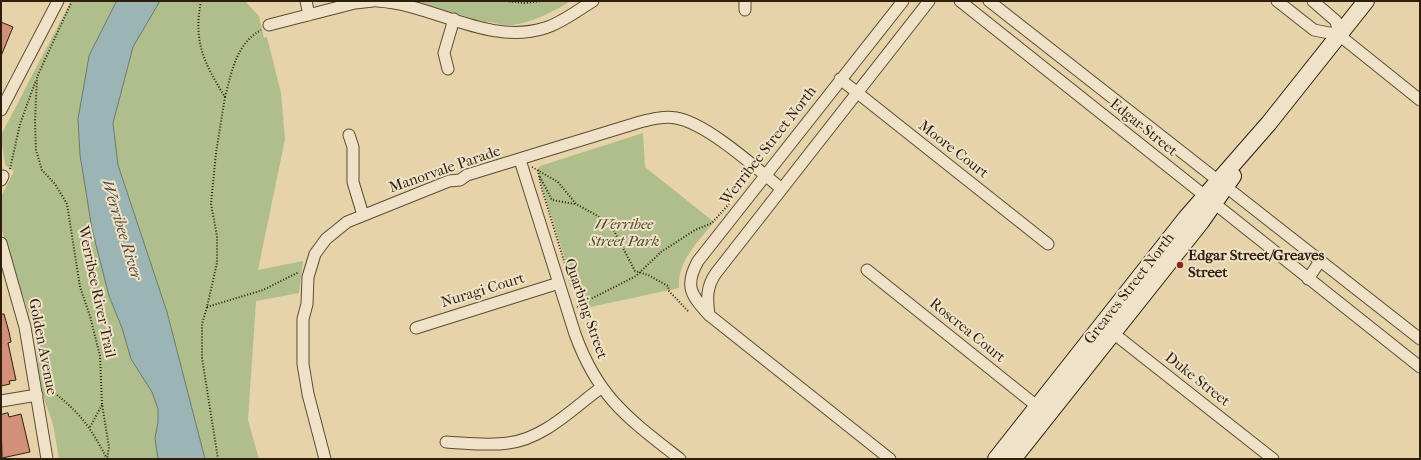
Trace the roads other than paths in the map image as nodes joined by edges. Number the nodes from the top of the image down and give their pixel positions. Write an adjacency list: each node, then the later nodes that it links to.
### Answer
1 (58, 1): 21 (street)
2 (306, 1): 13 (street)
3 (373, 1): 13 (street)
4 (377, 1): 14 (street)
5 (593, 1): 14 (street)
6 (902, 1): 18 (street, Werribee Street North)
7 (929, 1): 19 (street)
8 (960, 1): 27 (street, Edgar Street)
9 (989, 1): 25 (street, Edgar Street)
10 (1277, 1): 16 (street)
11 (1313, 1): 16 (street)
12 (1366, 1): 16 (street, Greaves Street North)
13 (309, 15): 15 (street)
14 (454, 20): 17 (street)
15 (269, 24)
16 (1339, 35): 20 (street); 25 (street, Greaves Street North)
17 (448, 69)
18 (840, 79): 19 (street, Moore Court); 24 (street, Werribee Street North)
19 (857, 94): 26 (street); 30 (street, Moore Court)
20 (1420, 100)
21 (1, 110)
22 (349, 135): 28 (street)
23 (520, 160): 24 (street, Manorvale Parade); 28 (street, Manorvale Parade); 35 (street, Quarbing Street)
24 (765, 175): 26 (street, Manorvale Parade); 36 (street, Werribee Street North)
25 (1221, 185): 27 (street, Greaves Street North); 31 (street, Edgar Street)
26 (782, 190): 36 (street)
27 (1210, 200): 34 (street, Edgar Street); 38 (street, Greaves Street North)
28 (363, 215): 48 (street, Manorvale Parade)
29 (1, 243): 32 (street, Golden Avenue)
30 (1048, 244)
31 (1320, 261): 34 (street); 39 (street, Edgar Street)
32 (5, 269): 42 (street, Golden Avenue)
33 (867, 270): 44 (street, Roscrea Court)
34 (1308, 279): 40 (street, Edgar Street)
35 (560, 283): 37 (street, Nuragi Court); 41 (street, Quarbing Street)
36 (709, 315): 49 (street, Werribee Street North)
37 (416, 328)
38 (1108, 329): 44 (street, Greaves Street North); 52 (street, Duke Street)
39 (1420, 339)
40 (1420, 367)
41 (602, 387): 45 (street); 46 (street, Quarbing Street)
42 (36, 391): 43 (street); 47 (street, Golden Avenue)
43 (1, 401)
44 (1043, 410): 50 (street, Greaves Street North); 51 (street, Greaves Street North)
45 (446, 442)
46 (676, 458)
47 (47, 459)
48 (325, 459)
49 (890, 459)
50 (996, 459)
51 (1013, 459)
52 (1273, 459)

